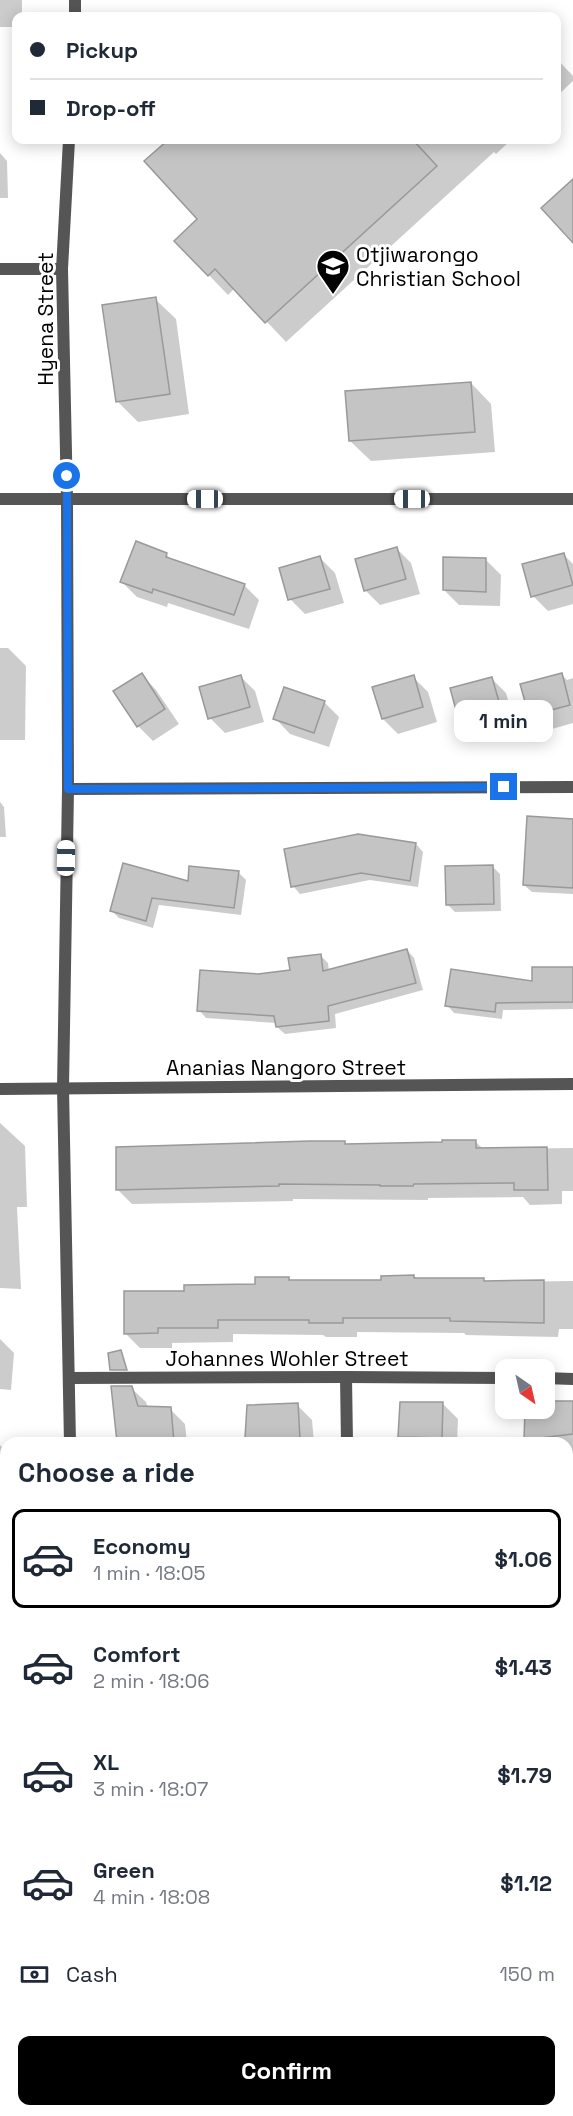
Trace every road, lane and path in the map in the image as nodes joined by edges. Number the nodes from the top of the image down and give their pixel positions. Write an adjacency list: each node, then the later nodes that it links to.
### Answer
1 (69, 144): 2 (street, Hyena Street)
2 (62, 268): 3 (street); 5 (street, Hyena Street)
3 (0, 269)
4 (0, 499): 5 (street)
5 (67, 499): 6 (street); 8 (street, Hyena Street)
6 (573, 499)
7 (573, 787): 8 (street)
8 (68, 789): 10 (street, Hyena Street)
9 (573, 1084): 10 (street, Ananias Nangoro Street)
10 (63, 1088): 11 (street, Ananias Nangoro Street); 13 (street, Hyena Street)
11 (0, 1089)
12 (346, 1377): 13 (street, Johannes Wohler Street); 14 (street, Johannes Wohler Street); 18 (street)
13 (69, 1378): 17 (street, Hyena Street)
14 (495, 1378)
15 (555, 1378): 16 (street)
16 (573, 1379)
17 (70, 1437)
18 (347, 1437)

